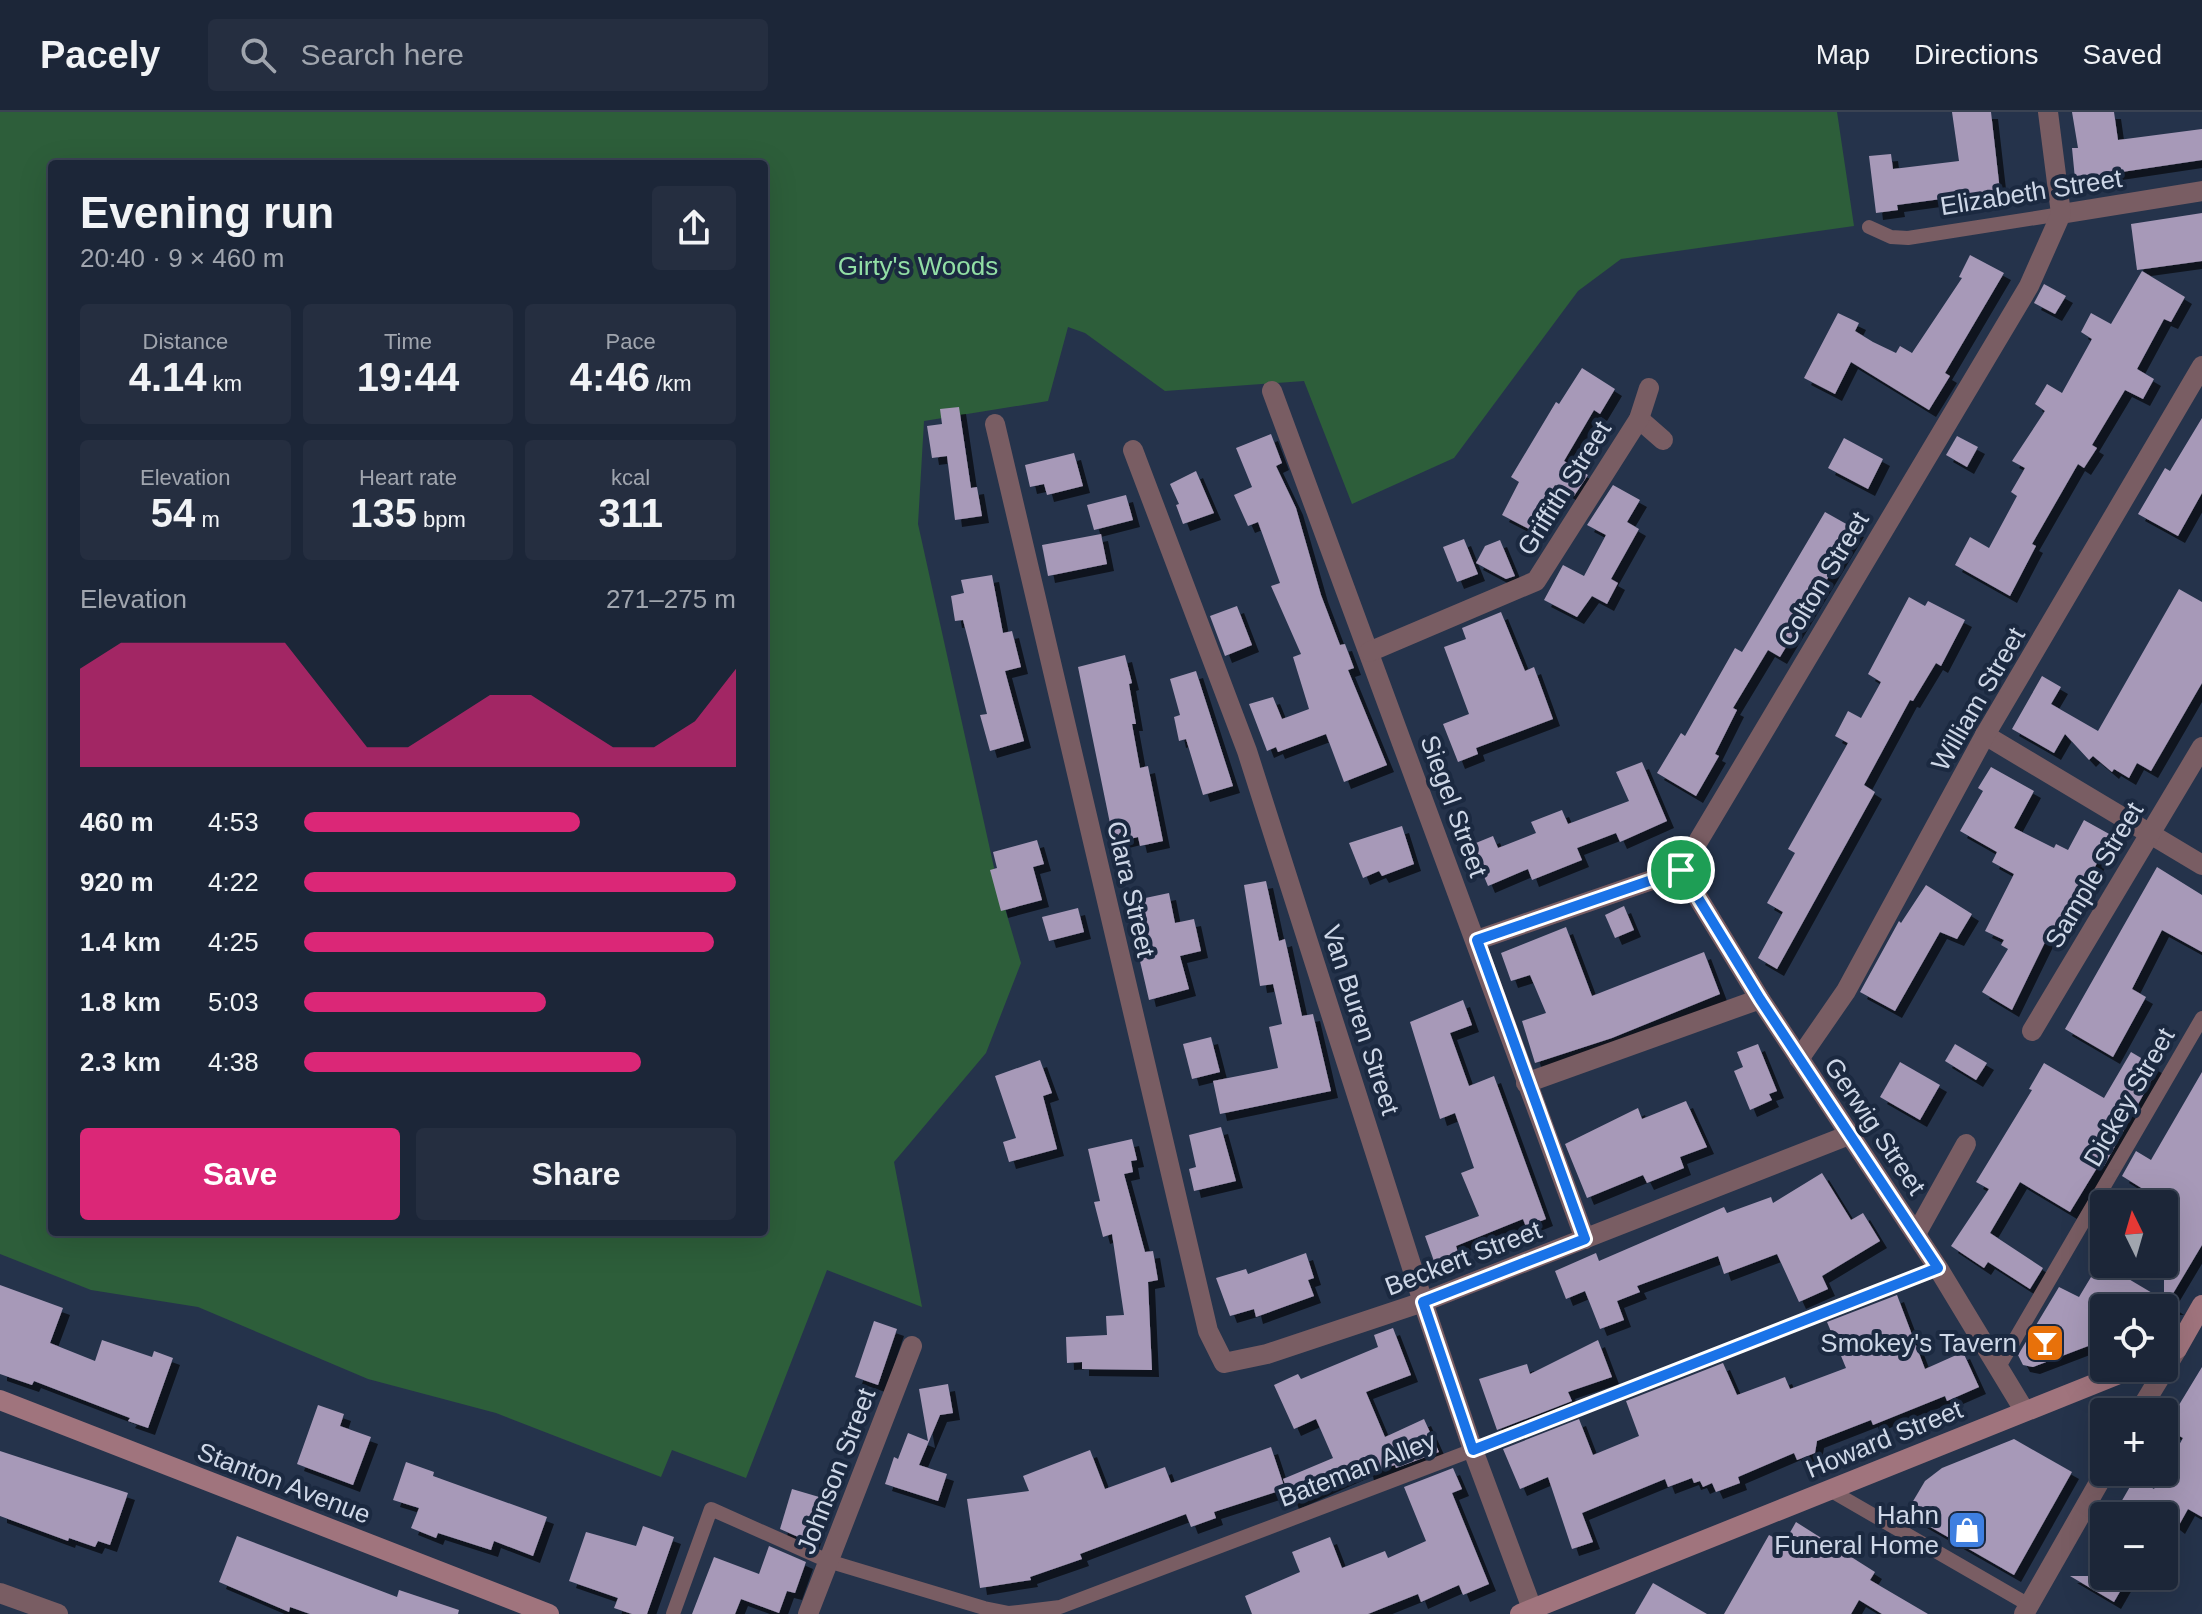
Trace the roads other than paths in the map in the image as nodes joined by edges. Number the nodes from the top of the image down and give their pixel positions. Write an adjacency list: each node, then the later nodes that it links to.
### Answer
1 (2048, 112): 3 (street)
2 (2202, 191): 3 (street, Elizabeth Street)
3 (2061, 214): 4 (lane, Elizabeth Street); 17 (street, Colton Street)
4 (1869, 227)
5 (2202, 366): 13 (street, William Street)
6 (1649, 388): 8 (street, Griffith Street)
7 (1272, 391): 12 (street, Siegel Street)
8 (1639, 419): 10 (street); 12 (street, Griffith Street)
9 (995, 424): 33 (street, Clara Street)
10 (1663, 440)
11 (1133, 450): 29 (street, Van Buren Street)
12 (1369, 652): 18 (street, Siegel Street)
13 (1985, 735): 15 (street); 22 (street, William Street)
14 (2202, 747): 15 (street, Sample Street)
15 (2147, 835): 16 (street); 21 (street, Sample Street)
16 (2202, 865)
17 (1681, 870): 18 (street); 19 (street, Gerwig Street)
18 (1477, 940): 23 (street, Siegel Street)
19 (1760, 999): 22 (street, Gerwig Street); 23 (street)
20 (2202, 1018): 34 (lane, Dickey Street)
21 (2032, 1031)
22 (1799, 1059): 24 (street, Gerwig Street)
23 (1526, 1083): 27 (street, Siegel Street)
24 (1849, 1135): 26 (street, Gerwig Street); 27 (street, Beckert Street)
25 (1966, 1144): 26 (street)
26 (1916, 1234): 28 (street, Gerwig Street)
27 (1585, 1239): 29 (street, Beckert Street)
28 (1938, 1268): 34 (street, Gerwig Street); 38 (lane, Bateman Alley)
29 (1423, 1302): 33 (street, Beckert Street); 38 (street, Van Buren Street)
30 (2201, 1310): 31 (street)
31 (2178, 1341)
32 (912, 1346): 41 (street, Johnson Street)
33 (1224, 1363)
34 (2000, 1365): 37 (street, Gerwig Street)
35 (2097, 1382): 37 (street, Howard Street)
36 (0, 1400): 46 (street, Stanton Avenue)
37 (2024, 1410): 40 (street, Howard Street)
38 (1473, 1450): 41 (lane, Bateman Alley); 44 (street, Van Buren Street)
39 (2097, 1486): 43 (street)
40 (1828, 1489): 43 (lane); 44 (street, Howard Street)
41 (828, 1561): 47 (lane, Bateman Alley); 48 (street, Johnson Street)
42 (0, 1593): 45 (street)
43 (2027, 1610)
44 (1528, 1613)
45 (58, 1614)
46 (549, 1614)
47 (673, 1614)
48 (808, 1614)

